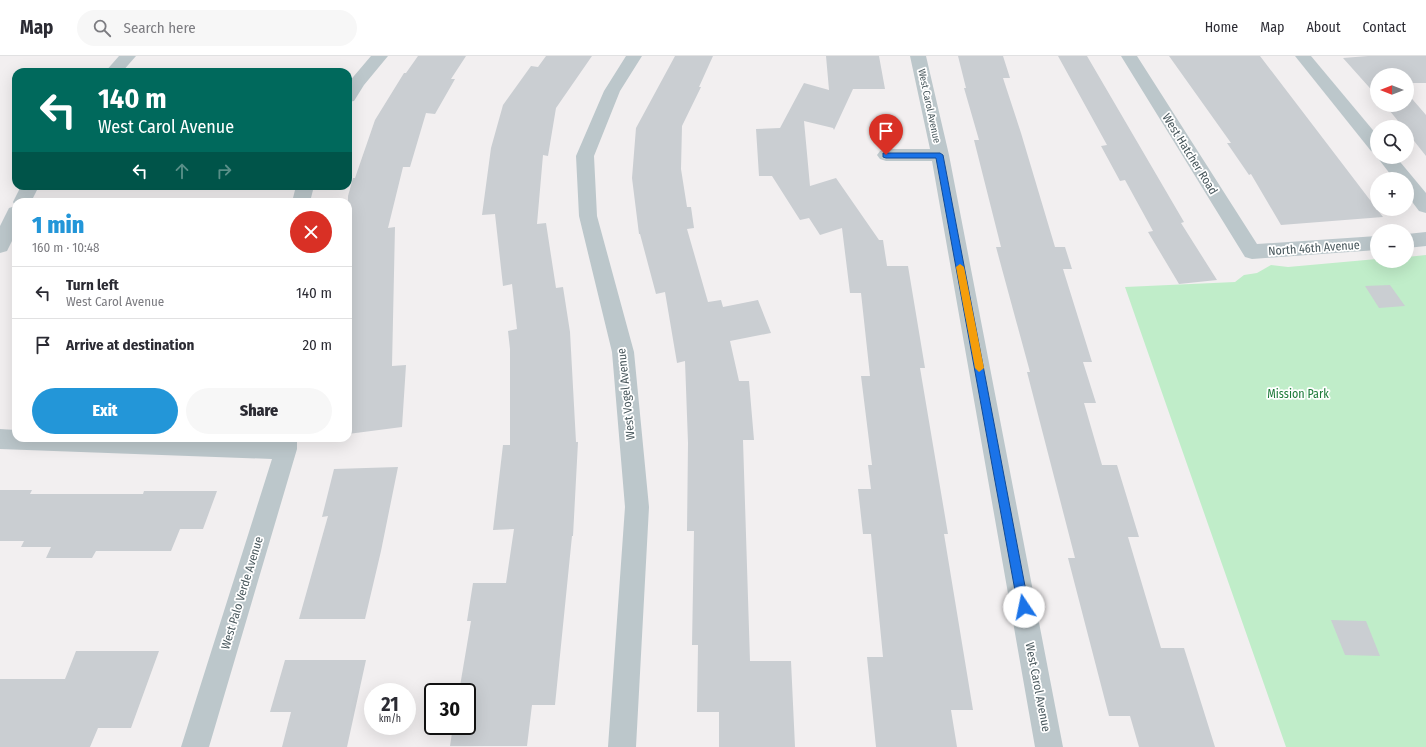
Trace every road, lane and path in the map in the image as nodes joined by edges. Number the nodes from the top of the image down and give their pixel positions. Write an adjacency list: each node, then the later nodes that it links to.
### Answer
1 (128, 56): 7 (street)
2 (380, 56): 8 (street)
3 (634, 56): 27 (street, West Vogel Avenue)
4 (918, 56): 11 (street, West Carol Avenue)
5 (1129, 56): 21 (street, West Hatcher Road)
6 (1303, 56): 9 (street)
7 (117, 68)
8 (352, 90)
9 (1370, 138)
10 (886, 155): 11 (street, West Carol Avenue)
11 (940, 155): 28 (street, West Carol Avenue)
12 (1392, 164): 13 (street)
13 (1398, 172)
14 (1414, 191): 15 (street)
15 (1426, 206)
16 (12, 221): 20 (street)
17 (1426, 239): 18 (street)
18 (1414, 240)
19 (1370, 244): 21 (street, North 46th Avenue)
20 (0, 246)
21 (1252, 252)
22 (0, 439): 23 (street)
23 (12, 439)
24 (214, 442): 25 (street)
25 (286, 443): 26 (street, West Palo Verde Avenue)
26 (195, 747)
27 (622, 747)
28 (1050, 747)

